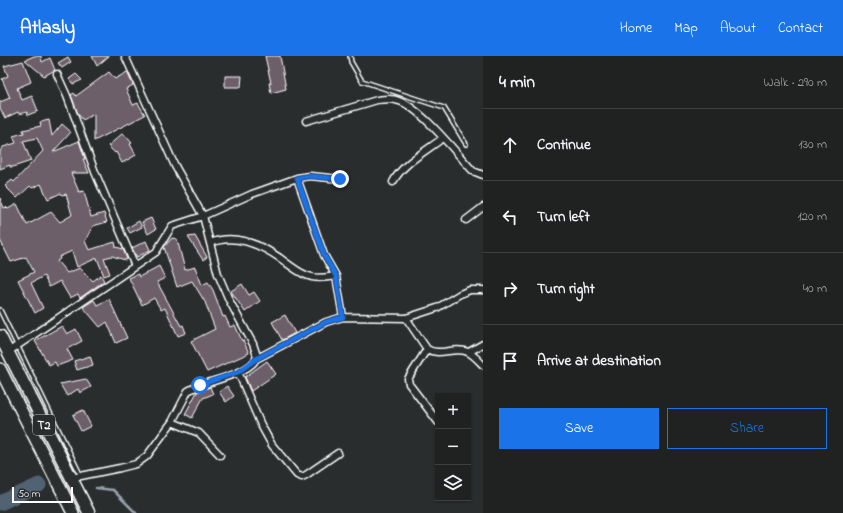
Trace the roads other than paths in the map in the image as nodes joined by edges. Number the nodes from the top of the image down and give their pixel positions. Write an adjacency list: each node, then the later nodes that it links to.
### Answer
1 (125, 56): 12 (street)
2 (350, 56): 6 (lane)
3 (57, 74): 15 (street)
4 (306, 121): 5 (street)
5 (443, 138): 7 (street); 10 (street)
6 (466, 144)
7 (483, 175)
8 (297, 178): 9 (street); 12 (street); 16 (street)
9 (340, 179)
10 (393, 182)
11 (483, 207): 13 (street)
12 (203, 216): 14 (street); 15 (street)
13 (466, 220)
14 (210, 243): 16 (street); 26 (street)
15 (135, 266): 23 (street)
16 (336, 276): 19 (street)
17 (483, 290): 20 (street)
18 (0, 310): 23 (lane)
19 (343, 317): 20 (street); 26 (street)
20 (406, 318): 24 (street)
21 (0, 336): 23 (highway, T2)
22 (483, 344): 25 (street)
23 (12, 348): 34 (highway, T2)
24 (427, 348): 25 (street); 30 (street)
25 (469, 352): 27 (street)
26 (256, 359): 29 (street)
27 (483, 365)
28 (0, 369): 35 (highway, T2)
29 (238, 372): 31 (street); 32 (street)
30 (435, 418)
31 (172, 422): 33 (street); 34 (street)
32 (338, 452)
33 (220, 455)
34 (76, 477): 36 (highway, T2)
35 (72, 513)
36 (89, 513)

